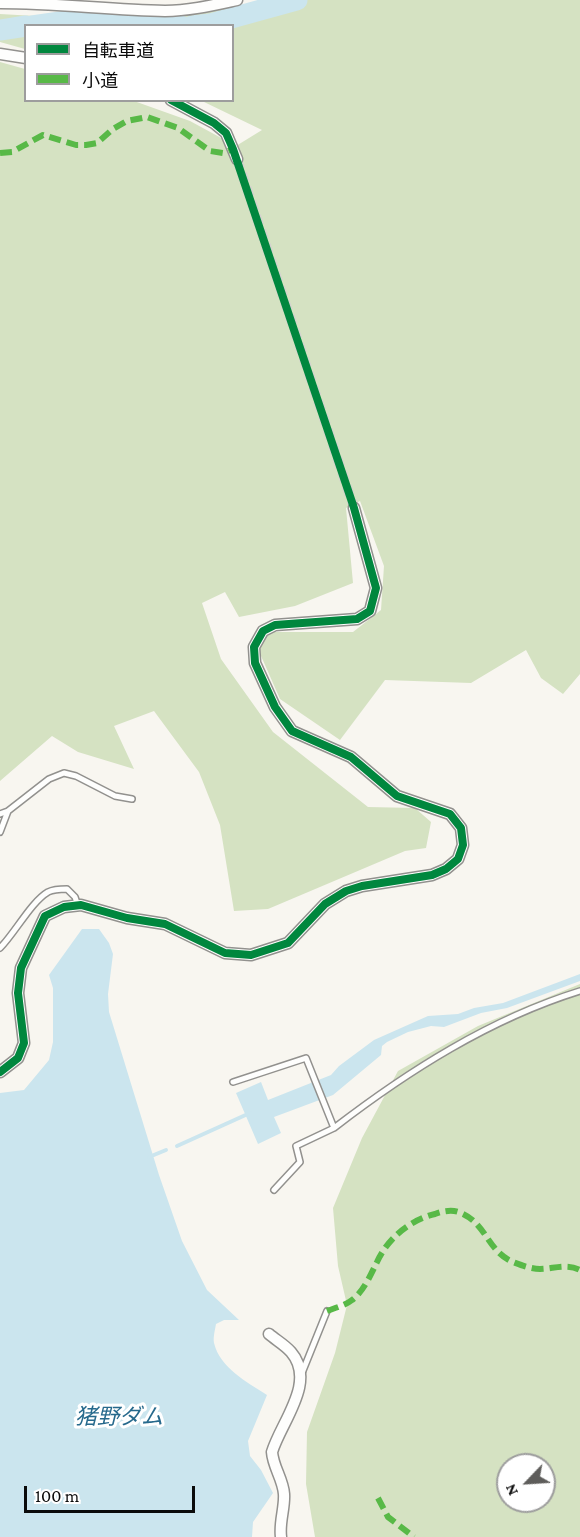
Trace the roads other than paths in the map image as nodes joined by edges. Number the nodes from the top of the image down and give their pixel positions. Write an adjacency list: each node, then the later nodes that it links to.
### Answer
1 (237, 0): 2 (street)
2 (0, 3)
3 (0, 54): 4 (street)
4 (24, 58)
5 (175, 102): 6 (street)
6 (237, 159)
7 (354, 508): 12 (street)
8 (132, 799): 9 (lane)
9 (8, 811): 10 (lane); 11 (lane)
10 (0, 814)
11 (0, 832)
12 (78, 906): 13 (lane); 15 (street)
13 (0, 948)
14 (580, 991): 17 (lane)
15 (0, 1072)
16 (233, 1082): 17 (lane)
17 (334, 1128): 18 (lane)
18 (274, 1190)
19 (327, 1311): 21 (lane)
20 (269, 1334): 21 (street)
21 (301, 1375): 22 (street)
22 (281, 1537)

